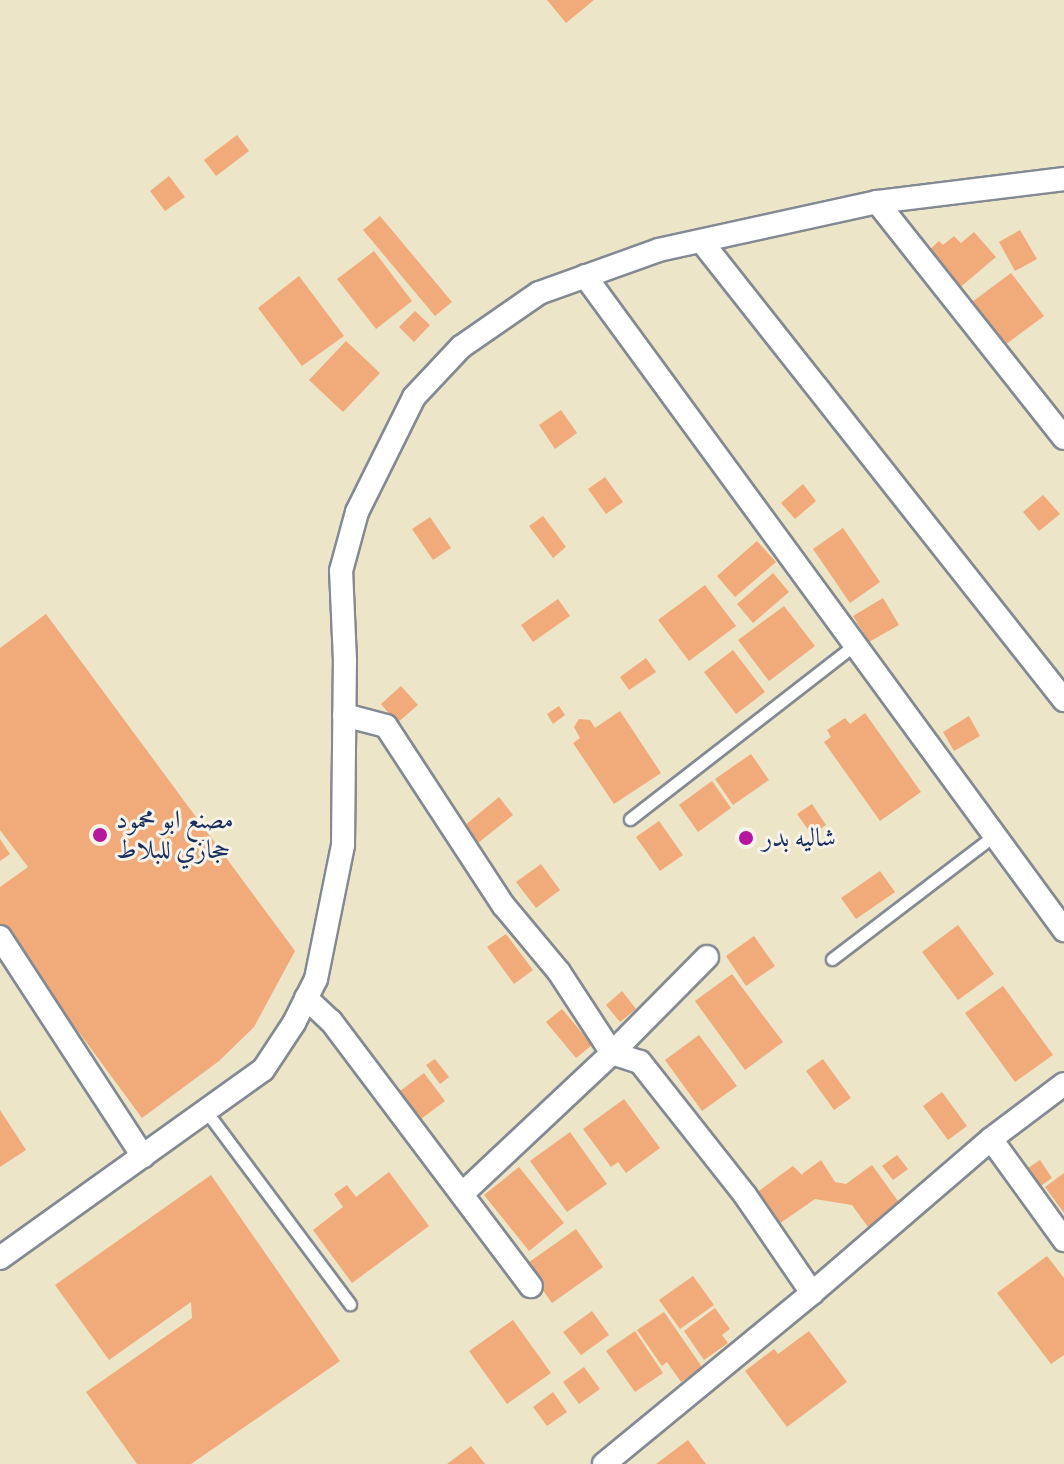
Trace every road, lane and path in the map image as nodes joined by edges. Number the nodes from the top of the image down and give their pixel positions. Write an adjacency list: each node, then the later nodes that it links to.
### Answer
1 (1064, 179): 2 (street)
2 (877, 202): 3 (street); 5 (street)
3 (702, 242): 4 (street); 7 (street)
4 (585, 276): 6 (street); 8 (street)
5 (1064, 438)
6 (856, 644): 9 (lane); 10 (street)
7 (1064, 700)
8 (344, 715): 15 (street); 16 (street)
9 (630, 819)
10 (995, 835): 11 (street); 14 (lane)
11 (1064, 930)
12 (0, 937): 20 (street)
13 (707, 957): 16 (street)
14 (832, 959)
15 (306, 998): 18 (street); 21 (street)
16 (612, 1053): 21 (street); 25 (street)
17 (1064, 1084): 19 (street)
18 (206, 1111): 20 (street); 26 (lane)
19 (991, 1139): 22 (street); 25 (street)
20 (143, 1156): 23 (street)
21 (462, 1194): 24 (street)
22 (1064, 1240)
23 (0, 1258)
24 (531, 1286)
25 (812, 1293): 27 (street)
26 (350, 1304)
27 (604, 1464)

